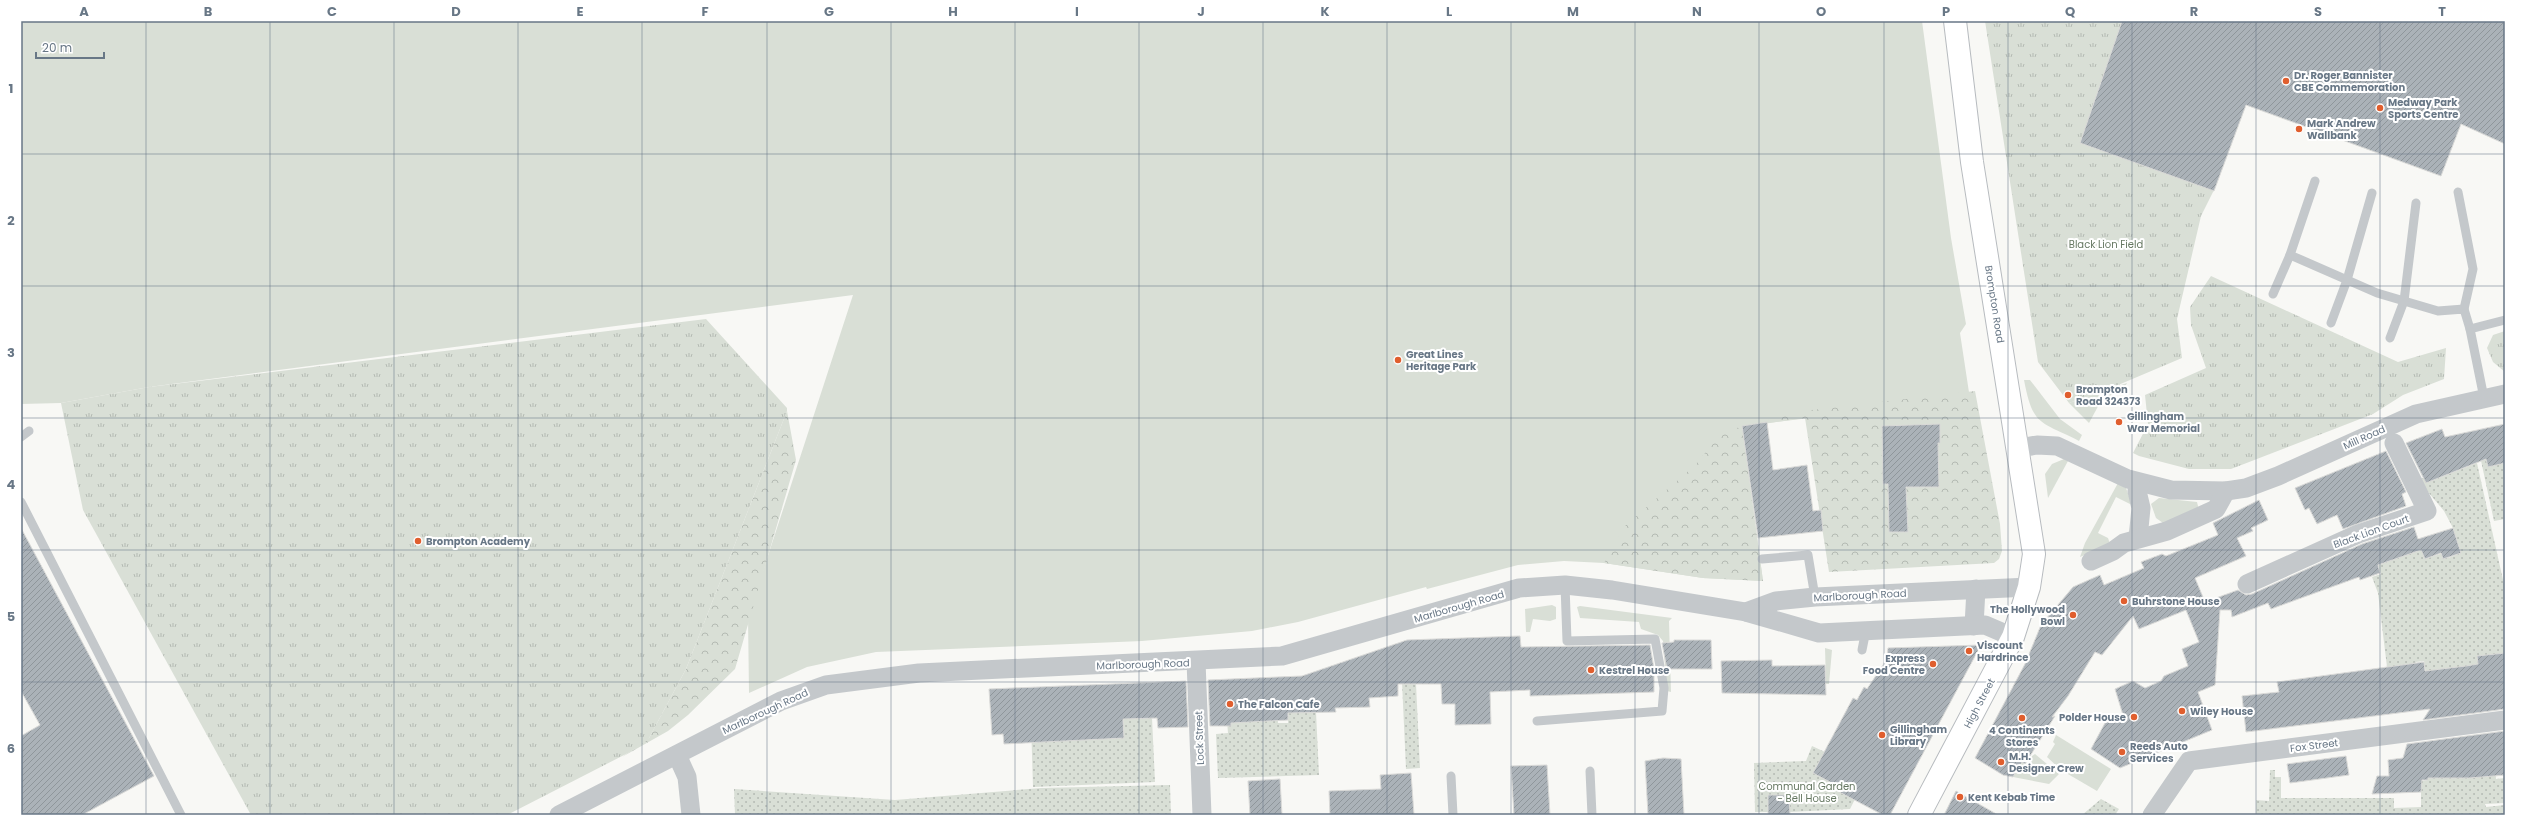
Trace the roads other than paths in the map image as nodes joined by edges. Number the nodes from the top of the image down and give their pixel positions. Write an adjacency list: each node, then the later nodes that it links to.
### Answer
1 (1955, 21): 20 (main road, Brompton Road)
2 (2315, 181): 6 (lane)
3 (2458, 192): 10 (lane)
4 (2372, 193): 7 (lane)
5 (2416, 203): 9 (lane)
6 (2290, 255): 7 (lane); 8 (lane)
7 (2347, 280): 9 (lane); 12 (lane)
8 (2273, 294)
9 (2404, 301): 10 (lane); 14 (lane)
10 (2464, 309): 13 (lane)
11 (2505, 320): 13 (lane)
12 (2331, 323)
13 (2470, 329): 16 (lane)
14 (2390, 338)
15 (2505, 394): 16 (street, Mill Road)
16 (2484, 398): 22 (street, Mill Road)
17 (29, 432): 18 (lane)
18 (21, 437)
19 (2394, 443): 27 (street, Black Lion Court)
20 (2019, 448): 21 (street, Mill Road); 29 (main road, Brompton Road)
21 (2140, 483): 22 (street, Mill Road); 24 (street)
22 (2226, 491): 24 (street)
23 (21, 502): 43 (lane)
24 (2138, 538): 26 (street)
25 (1762, 559): 31 (lane)
26 (2091, 560)
27 (2246, 584)
28 (1565, 585): 32 (street, Marlborough Road); 37 (street, Marlborough Road); 39 (lane)
29 (2029, 587): 30 (street, Marlborough Road); 35 (main road, High Street)
30 (1976, 589): 31 (street, Marlborough Road); 33 (street)
31 (1815, 596): 32 (street, Marlborough Road)
32 (1746, 612): 34 (street, Marlborough Road)
33 (1974, 626): 34 (street, Marlborough Road); 35 (street, Marlborough Road)
34 (1866, 630): 36 (lane)
35 (2013, 637): 49 (main road, High Street)
36 (1862, 650)
37 (1196, 661): 40 (street, Marlborough Road); 46 (street, Lock Street)
38 (2505, 720): 50 (street, Fox Street)
39 (1537, 721)
40 (677, 755): 44 (street, Marlborough Road); 45 (street)
41 (1590, 771): 48 (lane)
42 (1451, 776): 47 (lane)
43 (181, 815)
44 (559, 815)
45 (691, 815)
46 (1202, 815)
47 (1453, 815)
48 (1592, 815)
49 (1919, 815)
50 (2152, 815)

